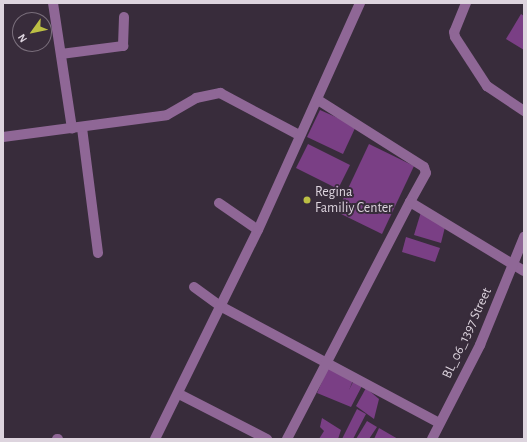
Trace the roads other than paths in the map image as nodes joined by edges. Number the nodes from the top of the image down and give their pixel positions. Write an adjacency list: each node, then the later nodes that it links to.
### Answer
1 (53, 3): 5 (street)
2 (360, 3): 6 (street)
3 (466, 3): 7 (street)
4 (124, 17): 5 (street)
5 (61, 54): 9 (street)
6 (318, 100): 10 (street); 13 (street)
7 (524, 111)
8 (82, 128): 9 (street); 10 (street); 16 (street)
9 (72, 129): 11 (street)
10 (299, 134): 14 (street)
11 (3, 137)
12 (219, 202): 14 (street)
13 (410, 202): 17 (street); 21 (street)
14 (258, 230): 20 (street)
15 (524, 237): 17 (street, BL_06_1397 Street)
16 (98, 253)
17 (514, 266): 18 (street); 23 (street, BL_06_1397 Street)
18 (524, 271)
19 (194, 286): 20 (street)
20 (222, 307): 21 (street); 22 (street)
21 (325, 361): 23 (street); 26 (street)
22 (179, 394): 24 (street); 25 (street)
23 (439, 423): 27 (street, BL_06_1397 Street)
24 (154, 439)
25 (266, 439)
26 (287, 439)
27 (432, 439)

